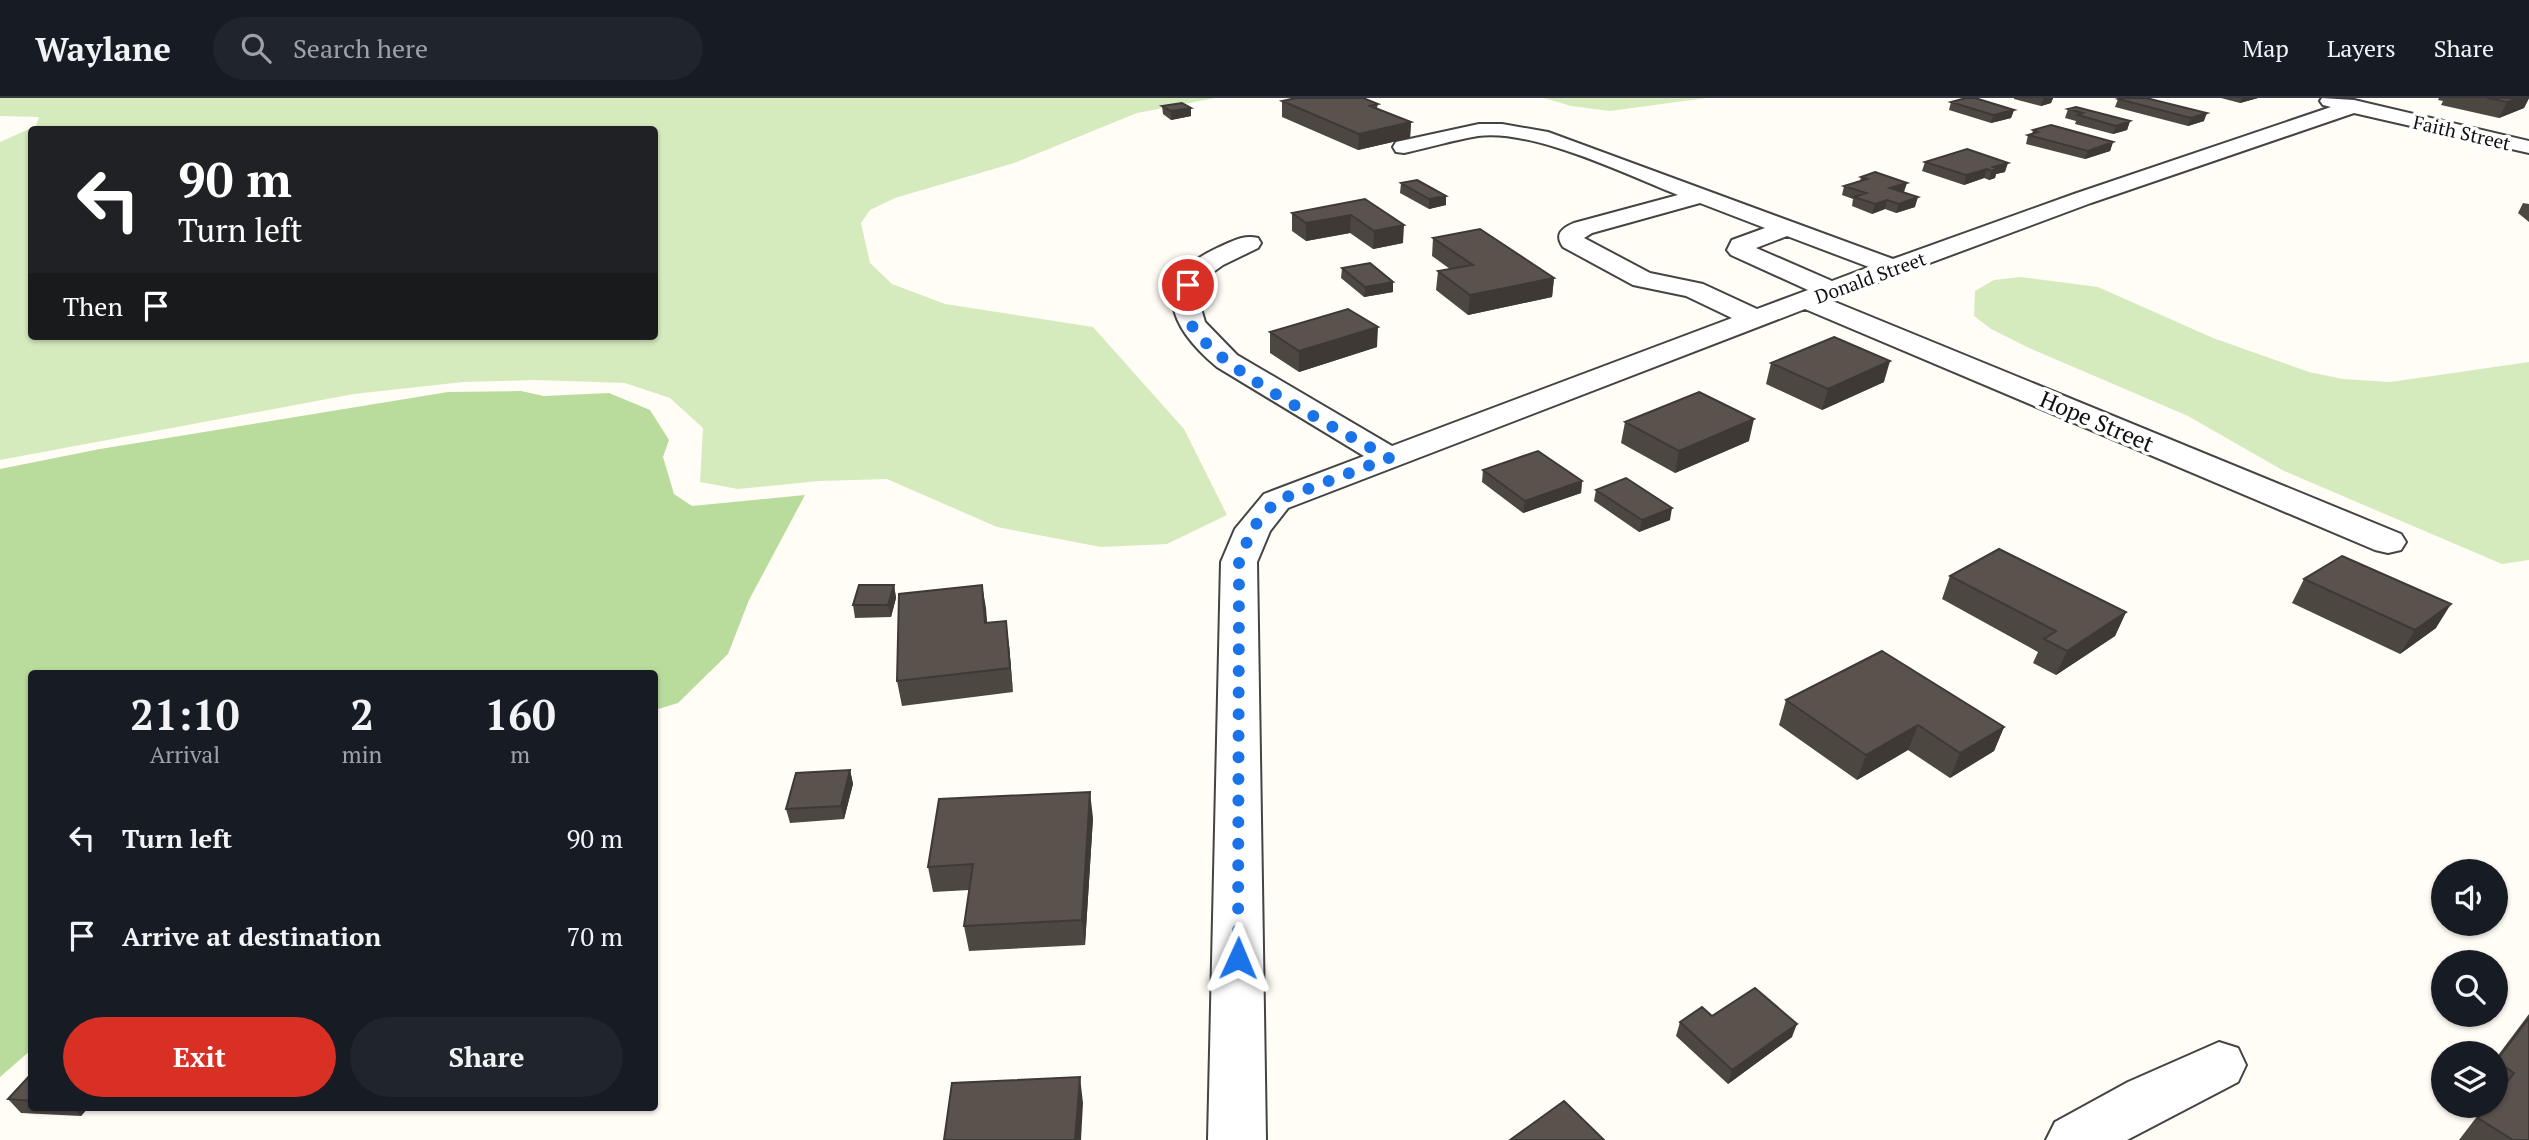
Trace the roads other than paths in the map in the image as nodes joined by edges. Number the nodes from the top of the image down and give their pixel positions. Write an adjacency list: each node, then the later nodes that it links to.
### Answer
1 (2319, 98): 2 (street, Faith Street)
2 (2354, 106): 4 (street, Faith Street); 8 (street, Donald Street)
3 (1404, 147): 5 (street)
4 (2529, 147)
5 (1700, 196): 6 (street); 10 (street)
6 (1786, 228): 8 (street); 9 (street, Hope Street)
7 (1249, 243): 11 (street)
8 (1895, 268): 9 (street, Donald Street)
9 (1819, 295): 10 (street, Donald Street); 12 (street, Hope Street)
10 (1757, 319): 11 (street, Donald Street)
11 (1389, 458): 14 (street, Donald Street)
12 (2388, 542)
13 (2219, 1065): 15 (street)
14 (1237, 1140)
15 (2076, 1140)

